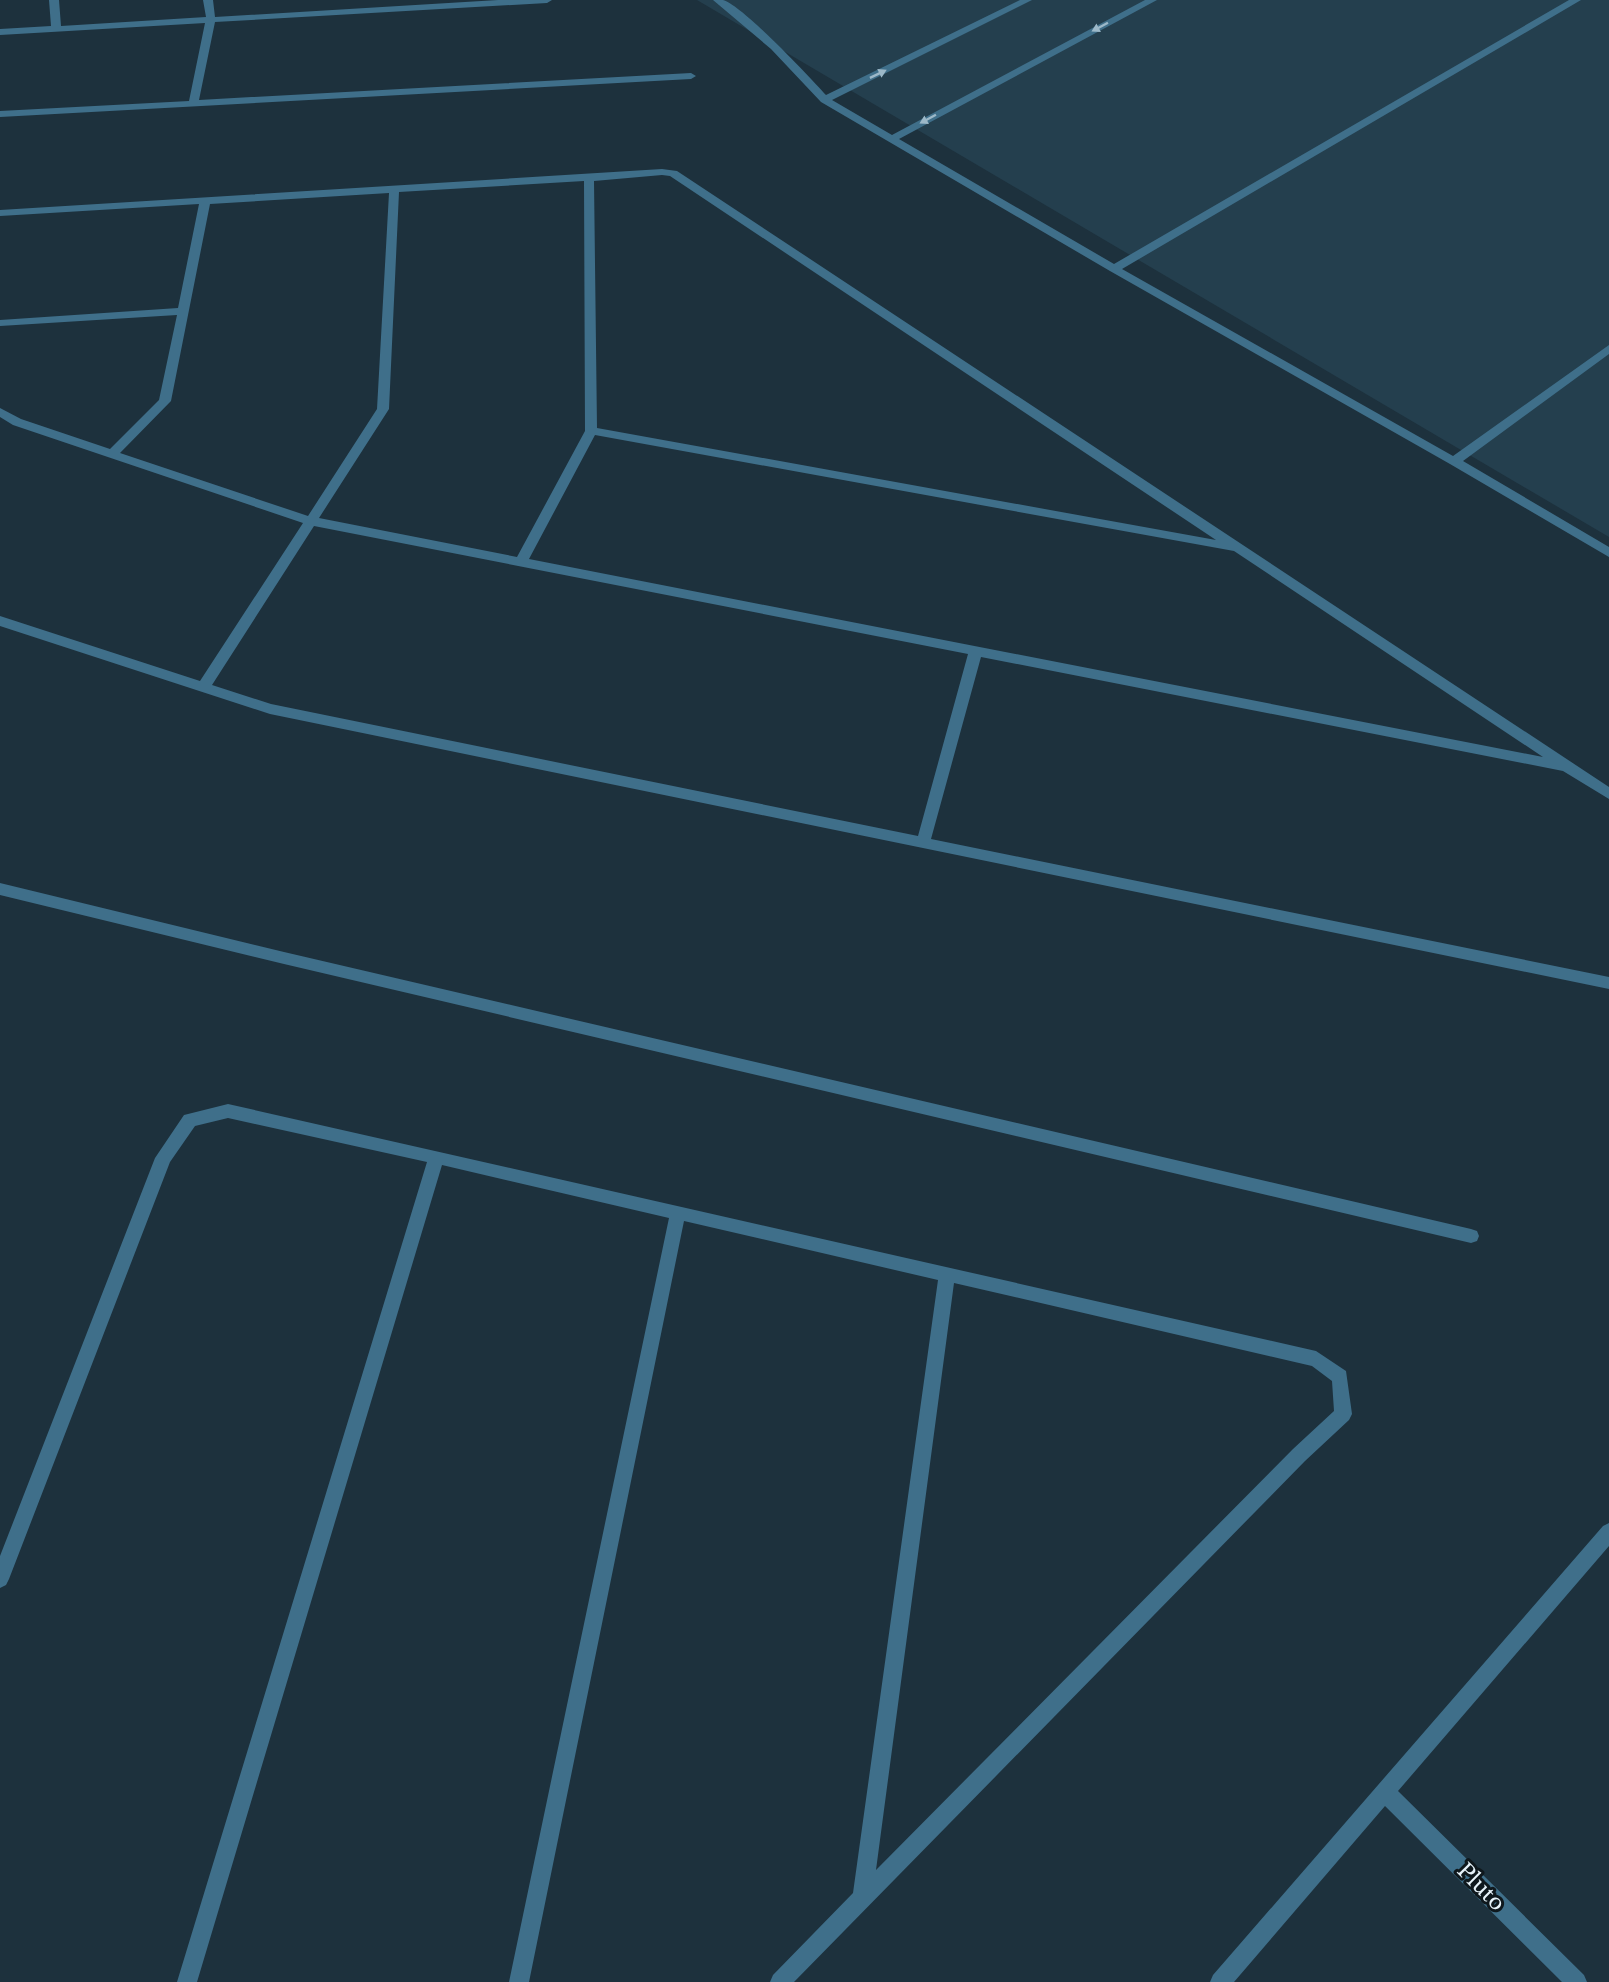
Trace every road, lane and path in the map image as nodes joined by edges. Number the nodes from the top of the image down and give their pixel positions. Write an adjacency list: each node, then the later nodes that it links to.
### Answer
1 (54, 0): 10 (street)
2 (207, 0): 9 (street)
3 (547, 0): 8 (street)
4 (718, 0): 13 (street)
5 (1027, 0): 13 (street, one-way to 5)
6 (1152, 0): 16 (street, one-way to 16)
7 (1576, 0): 21 (street)
8 (362, 5): 9 (street)
9 (210, 20): 10 (street); 14 (street)
10 (56, 28): 11 (street)
11 (0, 32)
12 (691, 76): 14 (street)
13 (825, 100): 16 (street)
14 (193, 104): 15 (street)
15 (0, 114)
16 (893, 138): 21 (street)
17 (589, 178): 18 (street); 26 (street); 30 (street)
18 (394, 189): 19 (street); 29 (street)
19 (205, 201): 20 (street); 22 (street)
20 (0, 213)
21 (1114, 269): 28 (street)
22 (183, 310): 23 (street); 27 (street)
23 (0, 322)
24 (1609, 349): 28 (street)
25 (0, 412): 27 (street)
26 (591, 431): 30 (street); 32 (street)
27 (112, 454): 29 (street)
28 (1454, 461): 31 (street)
29 (311, 521): 32 (street); 35 (street)
30 (1240, 548): 36 (street)
31 (1609, 553)
32 (521, 562): 34 (street)
33 (0, 621): 35 (street)
34 (976, 651): 36 (street); 38 (street)
35 (203, 688): 38 (street)
36 (1572, 768): 37 (street)
37 (1609, 794)
38 (923, 843): 40 (street)
39 (0, 889): 43 (street)
40 (1609, 983)
41 (436, 1157): 42 (street); 46 (street); 49 (street)
42 (678, 1213): 44 (street); 50 (street)
43 (1471, 1236)
44 (947, 1275): 48 (street); 48 (street)
45 (1609, 1532): 47 (street)
46 (0, 1579)
47 (1385, 1792): 52 (street); 53 (street, Pluto)
48 (863, 1896): 51 (street)
49 (187, 1982)
50 (519, 1982)
51 (780, 1982)
52 (1220, 1982)
53 (1577, 1982)

